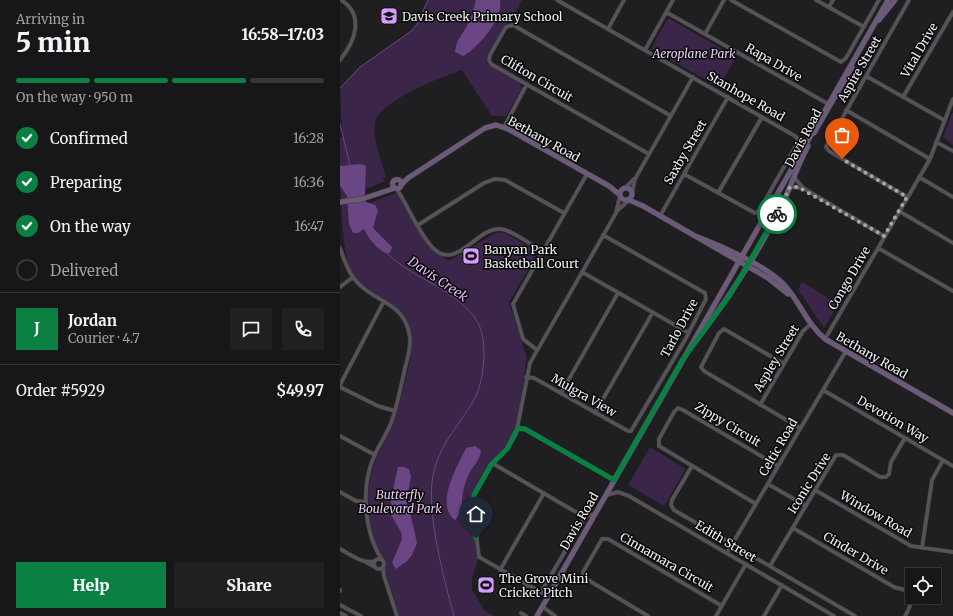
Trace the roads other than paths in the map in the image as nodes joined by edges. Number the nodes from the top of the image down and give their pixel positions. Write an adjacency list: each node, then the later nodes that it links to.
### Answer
1 (341, 0): 21 (street)
2 (557, 0): 17 (street, Stanhope Road)
3 (624, 0): 17 (street)
4 (673, 0): 14 (street)
5 (724, 0): 19 (street)
6 (731, 0): 16 (street)
7 (816, 0): 13 (street)
8 (833, 0): 13 (street)
9 (879, 0): 16 (street)
10 (888, 0): 18 (street, Davis Road)
11 (895, 0): 18 (street, Davis Road)
12 (909, 0): 22 (street, Aspire Street)
13 (829, 7): 16 (street)
14 (666, 12): 19 (street, Rapa Drive); 20 (street)
15 (953, 12): 26 (street, Vital Drive)
16 (864, 27)
17 (608, 29): 20 (street, Stanhope Road)
18 (870, 32): 28 (street, Davis Road)
19 (705, 34): 28 (street, Rapa Drive)
20 (645, 50): 23 (street, Stanhope Road)
21 (340, 60)
22 (866, 76): 26 (street); 30 (street, Aspire Street)
23 (693, 77): 25 (street, Stanhope Road); 31 (street)
24 (527, 84): 31 (street, Clifton Circuit); 34 (street); 37 (street, Clifton Circuit)
25 (728, 97): 32 (street, Stanhope Road); 40 (street, Saxby Street)
26 (903, 98): 33 (street)
27 (953, 99): 29 (street, Congo Drive)
28 (829, 105): 41 (street, Davis Road); 69 (street, Davis Road)
29 (951, 106): 33 (street, Congo Drive)
30 (846, 110): 38 (street); 53 (street, Aspire Street)
31 (671, 116): 37 (street)
32 (762, 117): 51 (street); 51 (street, Stanhope Road)
33 (944, 120): 35 (street, Congo Drive)
34 (504, 127): 39 (street, Bethany Road); 43 (street, Bethany Road)
35 (936, 142): 36 (street); 38 (street, Congo Drive)
36 (953, 150)
37 (649, 154): 44 (street)
38 (930, 159): 42 (street, Congo Drive)
39 (587, 174): 46 (street, Bethany Road); 59 (street)
40 (684, 174): 51 (street); 61 (street, Saxby Street)
41 (794, 177): 47 (street, Davis Road); 49 (street)
42 (919, 177): 53 (street, Congo Drive); 54 (street)
43 (408, 178): 45 (street, Bethany Road); 45 (street, Bethany Road)
44 (635, 178): 48 (street); 50 (street)
45 (397, 186): 56 (street, Bethany Road); 62 (street)
46 (609, 186): 48 (street, Bethany Road); 52 (street, Bethany Road)
47 (790, 187): 49 (street); 70 (street, Davis Road)
48 (625, 188): 50 (street); 52 (street)
49 (803, 188): 64 (street)
50 (632, 194): 55 (street); 57 (street, Bethany Road)
51 (718, 194)
52 (620, 196): 55 (street); 60 (street)
53 (907, 197): 58 (street, Congo Drive)
54 (953, 197)
55 (629, 200): 57 (street, Bethany Road); 60 (street)
56 (341, 202)
57 (643, 206): 61 (street, Bethany Road)
58 (899, 211): 64 (street, Congo Drive); 65 (street)
59 (564, 213): 62 (street); 68 (street)
60 (616, 213): 63 (street)
61 (660, 216): 69 (street, Bethany Road)
62 (418, 225): 68 (street)
63 (603, 235): 72 (street); 81 (street, Tarlo Drive)
64 (884, 236): 67 (street, Congo Drive)
65 (953, 243)
66 (340, 248): 73 (street)
67 (878, 248): 75 (street); 82 (street, Congo Drive)
68 (542, 252): 83 (street)
69 (740, 260): 70 (street, Bethany Road); 71 (street, Bethany Road); 85 (street, Davis Road)
70 (750, 261): 71 (street, Davis Road); 77 (street, Bethany Road)
71 (747, 267): 77 (street, Bethany Road); 85 (street, Davis Road)
72 (582, 272): 76 (street); 83 (street)
73 (353, 277): 74 (street); 78 (street)
74 (340, 287)
75 (953, 291)
76 (618, 292): 79 (street); 90 (street)
77 (794, 299): 80 (street, Bethany Road)
78 (384, 301): 88 (street); 92 (street)
79 (653, 312): 81 (street); 93 (street)
80 (811, 324): 82 (street, Bethany Road); 86 (street, Aspley Street)
81 (689, 333): 97 (street, Tarlo Drive)
82 (825, 339): 84 (street, Bethany Road)
83 (537, 350): 87 (street)
84 (846, 351): 89 (street, Celtic Road); 94 (street, Bethany Road)
85 (687, 353): 106 (street, Davis Road)
86 (784, 364): 91 (street, Aspley Street); 91 (street)
87 (526, 376): 90 (street, Mulgra View); 95 (street)
88 (340, 386): 92 (street)
89 (823, 390): 96 (street, Celtic Road); 99 (street, Devotion Way)
90 (561, 393): 93 (street, Mulgra View)
91 (760, 405): 96 (street)
92 (394, 411): 100 (street)
93 (595, 413): 97 (street, Mulgra View)
94 (953, 413)
95 (518, 428): 102 (street); 106 (street)
96 (800, 428): 104 (street, Celtic Road)
97 (631, 432)
98 (340, 436): 100 (street)
99 (905, 438): 101 (street, Devotion Way); 108 (street, Iconic Drive)
100 (375, 455): 112 (street)
101 (943, 460): 105 (street, Devotion Way); 122 (street)
102 (492, 463): 110 (street); 133 (street)
103 (692, 466): 104 (street, Zippy Circuit); 113 (street, Zippy Circuit); 120 (street, Edith Street)
104 (778, 466): 107 (street, Celtic Road)
105 (953, 466)
106 (614, 480): 111 (street, Davis Road)
107 (768, 484): 113 (street, Celtic Road); 114 (street)
108 (815, 490): 114 (street, Iconic Drive); 122 (street, Window Road)
109 (340, 492): 112 (street)
110 (544, 493): 115 (street); 133 (street)
111 (606, 495): 116 (street, Davis Road); 125 (street, Edith Street)
112 (366, 502): 123 (street)
113 (756, 504): 120 (street, Celtic Road)
114 (806, 506): 119 (street, Iconic Drive)
115 (574, 511): 117 (street); 118 (street)
116 (594, 514): 117 (street); 139 (street, Davis Road)
117 (586, 516): 118 (street)
118 (582, 521): 137 (street)
119 (793, 528): 131 (street, Iconic Drive); 156 (street, Cinder Drive)
120 (732, 544): 125 (street, Celtic Road); 131 (street, Edith Street)
121 (340, 548): 126 (street)
122 (922, 548): 124 (street, Window Road)
123 (377, 550): 127 (street); 128 (street)
124 (953, 552)
125 (727, 553): 129 (street, Edith Street)
126 (362, 560): 127 (street); 132 (street)
127 (375, 560): 128 (street); 132 (street)
128 (383, 561): 130 (street)
129 (746, 564): 136 (street, Edith Street); 141 (street)
130 (384, 566): 132 (street); 134 (street)
131 (770, 566): 155 (street, Edith Street)
132 (376, 568): 134 (street)
133 (500, 570): 135 (street)
134 (384, 576): 147 (street)
135 (526, 585): 137 (street); 138 (street)
136 (782, 585): 153 (street); 154 (street, Edith Street)
137 (541, 592): 139 (street)
138 (521, 595)
139 (549, 597): 142 (street, Davis Road)
140 (340, 605): 146 (street)
141 (722, 606): 151 (street, Cinnamara Circuit); 152 (street)
142 (543, 607): 149 (street, Davis Road); 150 (street)
143 (340, 613): 145 (street)
144 (521, 613): 148 (street)
145 (346, 616)
146 (361, 616)
147 (397, 616)
148 (526, 616)
149 (537, 616)
150 (555, 616)
151 (648, 616)
152 (716, 616)
153 (764, 616)
154 (834, 616)
155 (855, 616)
156 (905, 616)

